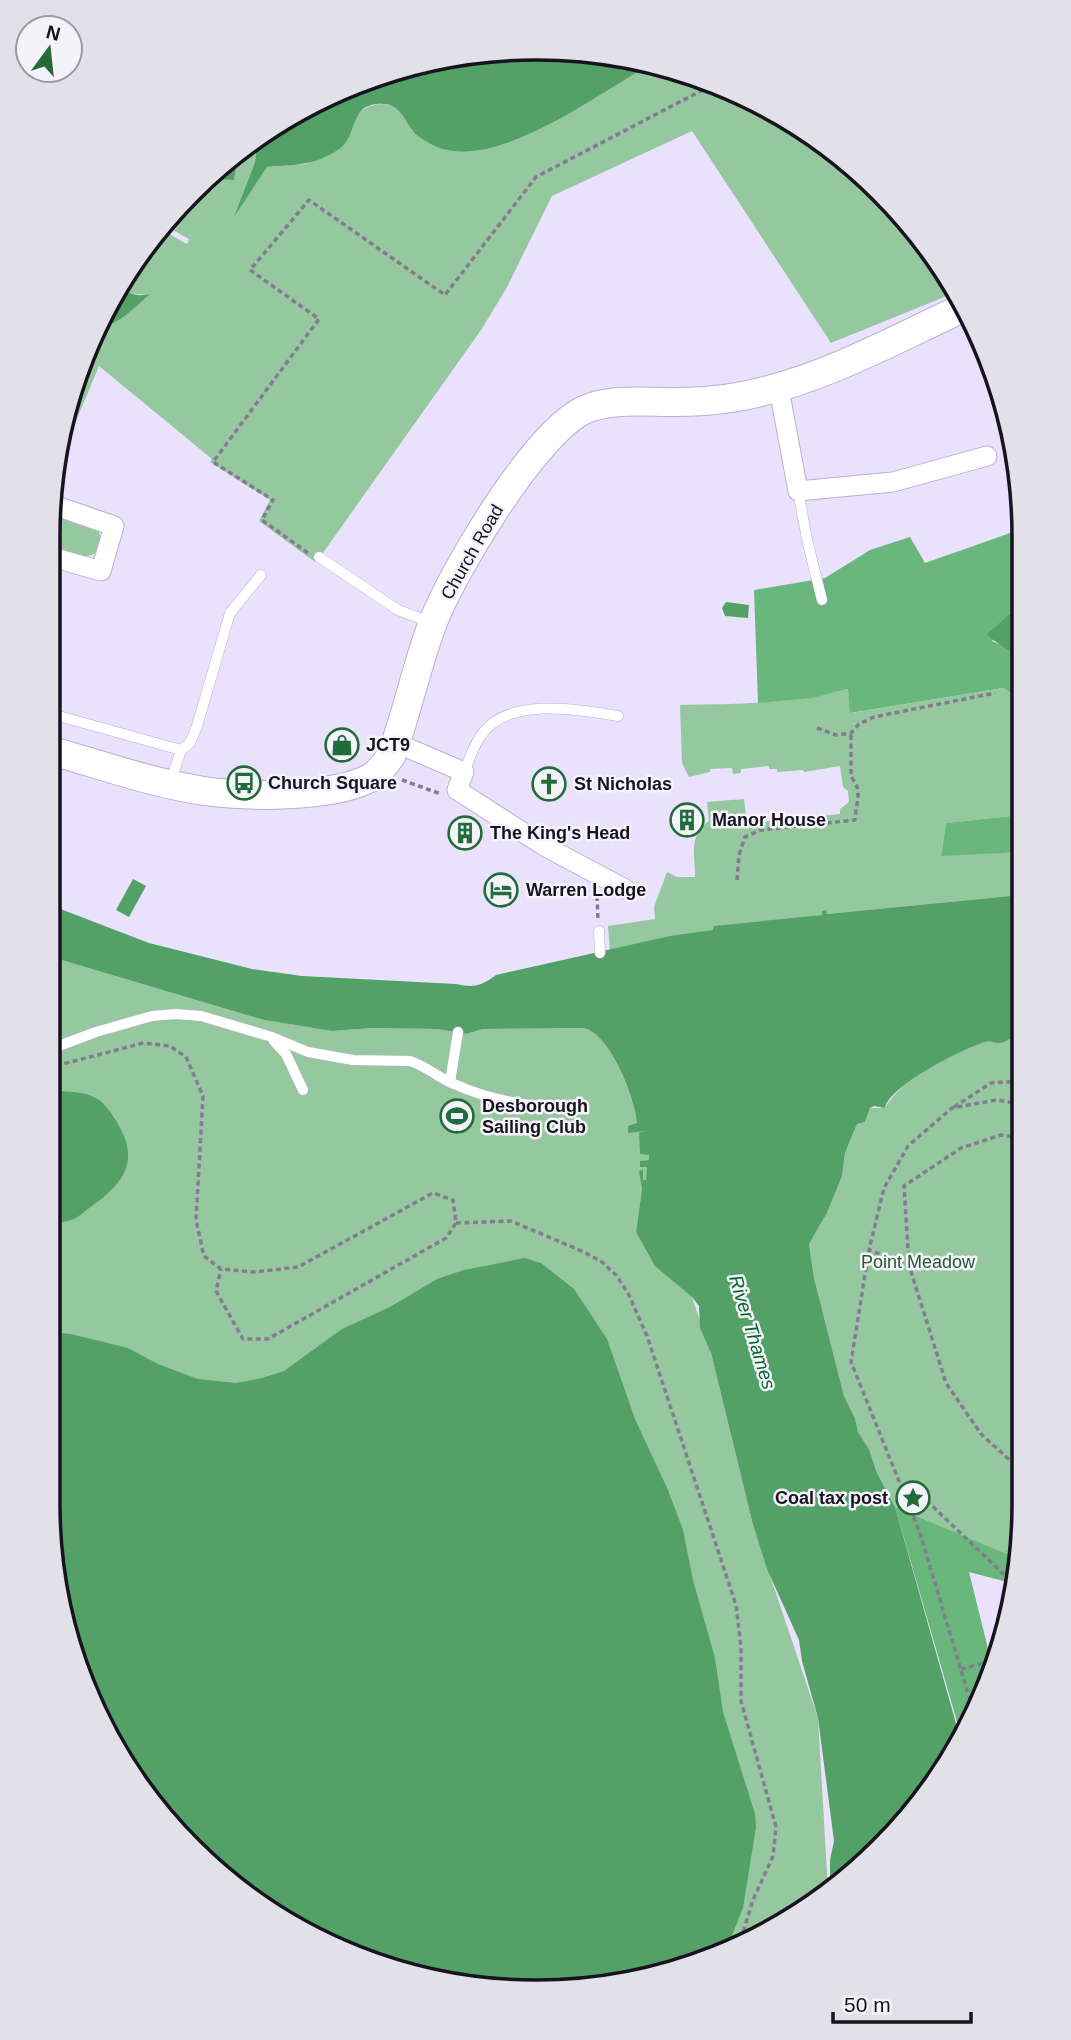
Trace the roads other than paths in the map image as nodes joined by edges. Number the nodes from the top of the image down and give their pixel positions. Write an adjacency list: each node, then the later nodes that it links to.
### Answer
1 (955, 312): 2 (street, Church Road)
2 (779, 389): 4 (street); 10 (street, Church Road)
3 (987, 456): 4 (street)
4 (798, 491): 9 (lane)
5 (61, 507): 7 (street)
6 (319, 557): 10 (lane)
7 (60, 559)
8 (261, 575): 14 (lane)
9 (822, 600)
10 (432, 624): 13 (street, Church Road)
11 (60, 716): 14 (lane)
12 (618, 716): 16 (lane)
13 (396, 743): 16 (street); 17 (street, Church Road)
14 (181, 750): 17 (lane)
15 (60, 753): 17 (street, Church Road)
16 (464, 772): 18 (street)
17 (170, 785)
18 (625, 889)
19 (599, 931): 20 (lane)
20 (600, 953)
21 (458, 1032): 24 (lane)
22 (272, 1037): 23 (lane); 24 (lane); 25 (lane)
23 (60, 1046)
24 (450, 1082): 26 (lane)
25 (303, 1090)
26 (563, 1108)

